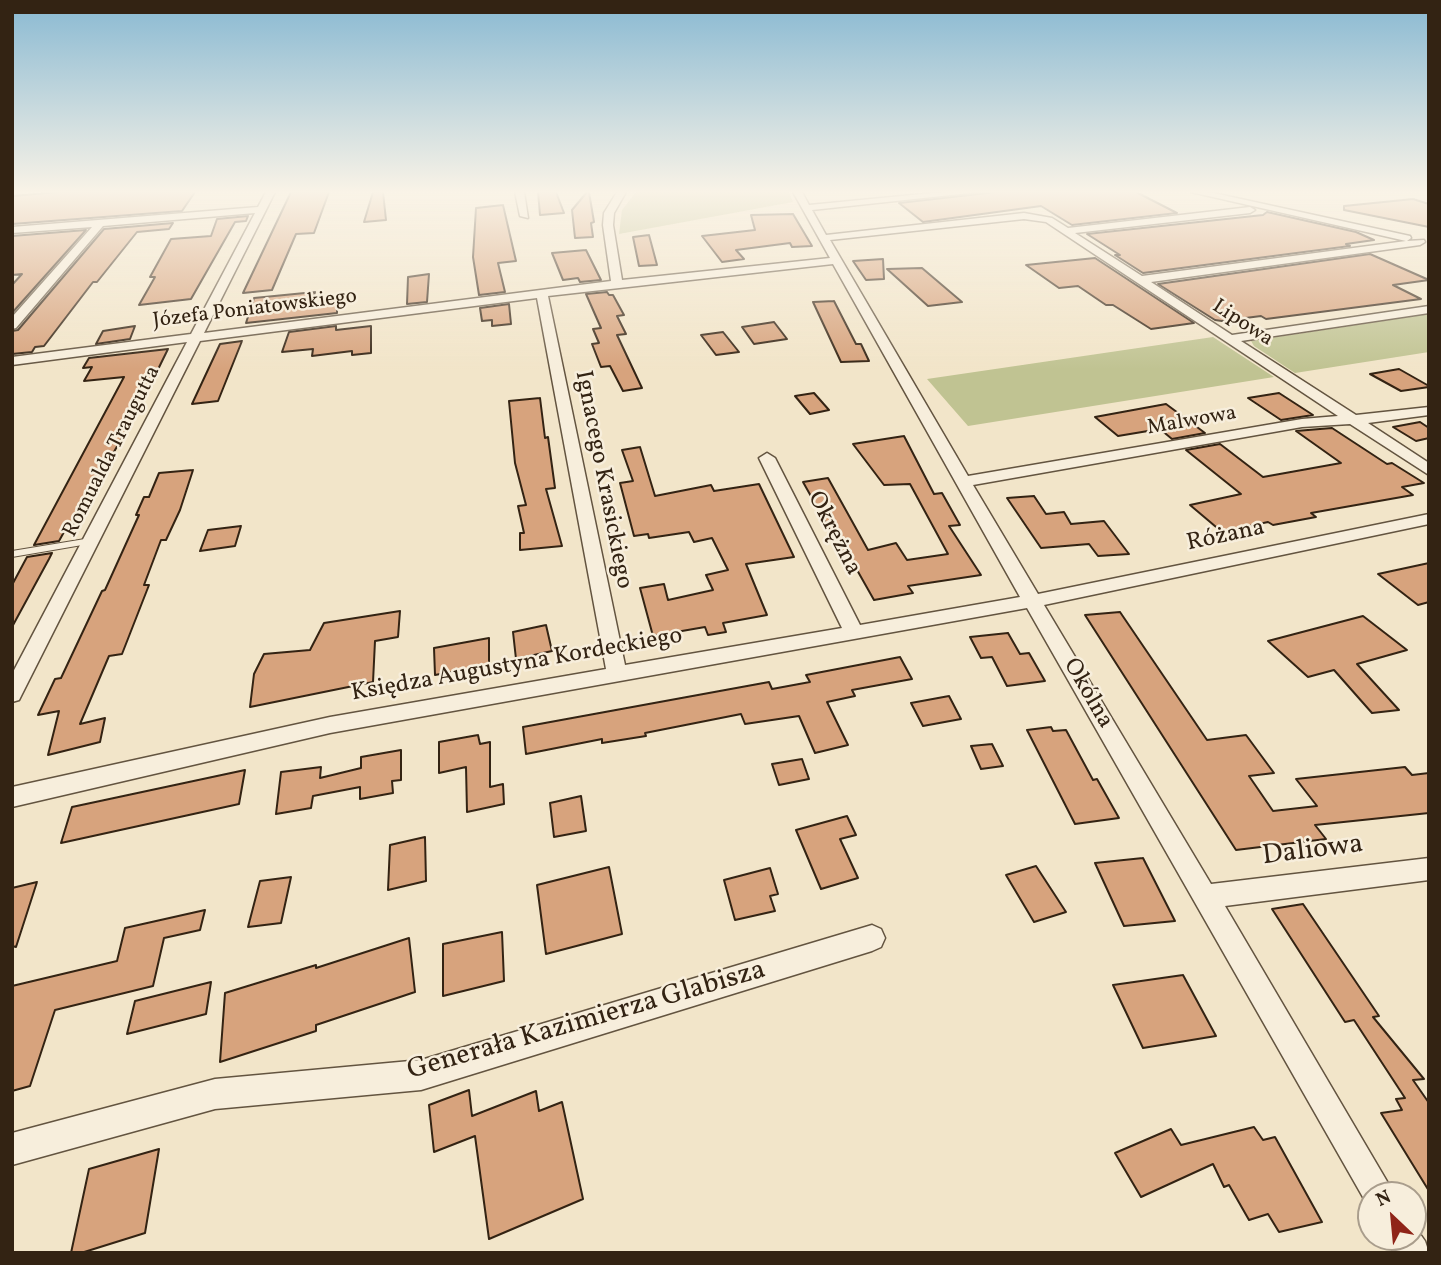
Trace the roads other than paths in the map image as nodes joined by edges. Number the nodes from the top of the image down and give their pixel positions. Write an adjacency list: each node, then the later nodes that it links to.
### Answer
1 (76, 251): 12 (street)
2 (241, 251): 13 (street, Romualda Traugutta)
3 (612, 251): 9 (street)
4 (830, 251): 7 (street, Okólna)
5 (1097, 251): 8 (street, Lipowa)
6 (1357, 251): 8 (street)
7 (836, 261): 9 (street, Józefa Poniatowskiego); 20 (street, Okólna)
8 (1140, 280): 14 (street, Lipowa)
9 (617, 284): 10 (street, Józefa Poniatowskiego)
10 (542, 294): 13 (street, Józefa Poniatowskiego); 26 (street, Ignacego Krasickiego)
11 (1429, 309): 14 (street)
12 (12, 325)
13 (196, 337): 15 (street, Józefa Poniatowskiego); 22 (street, Romualda Traugutta)
14 (1229, 339): 17 (street, Lipowa)
15 (12, 361)
16 (1429, 411): 17 (street, Malwowa)
17 (1351, 419): 19 (street, Lipowa); 20 (street, Malwowa)
18 (767, 458): 25 (street, Okrężna)
19 (1429, 470)
20 (962, 482): 24 (street, Okólna)
21 (1429, 519): 24 (street, Różana)
22 (91, 541): 23 (lane); 27 (street, Romualda Traugutta)
23 (12, 554)
24 (1033, 601): 25 (street, Księdza Augustyna Kordeckiego); 30 (street, Okólna)
25 (854, 632): 26 (street, Księdza Augustyna Kordeckiego)
26 (617, 675): 28 (street, Księdza Augustyna Kordeckiego)
27 (12, 694)
28 (12, 797)
29 (1429, 869): 30 (street, Daliowa)
30 (1204, 897): 33 (street, Okólna)
31 (872, 938): 32 (street, Generała Kazimierza Glabisza)
32 (12, 1149)
33 (1372, 1181)

